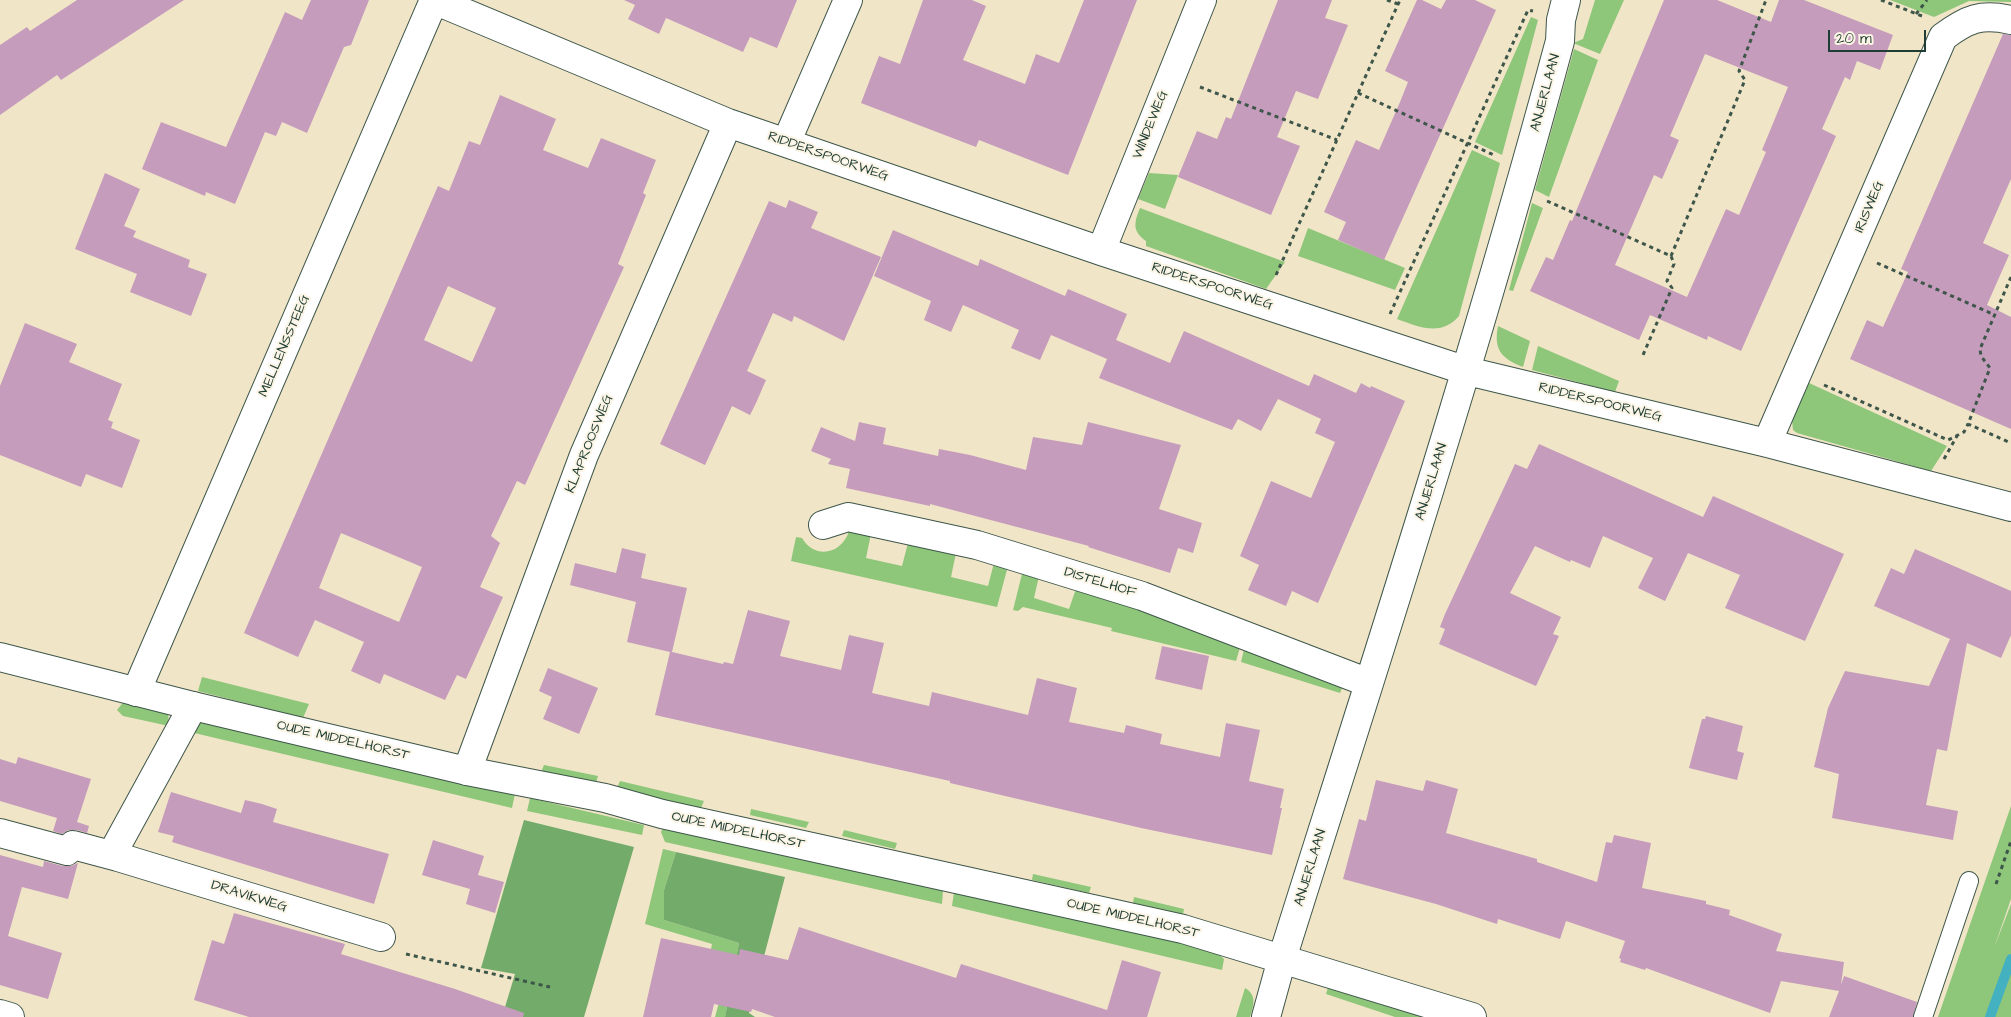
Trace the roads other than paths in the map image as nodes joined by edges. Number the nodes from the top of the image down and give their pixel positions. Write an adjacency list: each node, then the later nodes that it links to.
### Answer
1 (434, 0): 6 (street, RIDDERSPOORWEG); 15 (street, MELLENSSTEEG)
2 (848, 0): 7 (street)
3 (1202, 0): 8 (street, WINDEWEG)
4 (1559, 7): 9 (street, ANJERLAAN)
5 (2011, 20): 10 (street, IRISWEG)
6 (728, 123): 7 (street, RIDDERSPOORWEG); 17 (street, KLAPROOSWEG)
7 (786, 143): 8 (street, RIDDERSPOORWEG)
8 (1101, 251): 9 (street, RIDDERSPOORWEG)
9 (1466, 371): 10 (street, RIDDERSPOORWEG); 14 (street, ANJERLAAN)
10 (1767, 443): 11 (street, RIDDERSPOORWEG)
11 (2011, 507)
12 (823, 525): 14 (street, DISTELHOF)
13 (0, 657): 15 (street, OUDE MIDDELHORST)
14 (1369, 682): 22 (street, ANJERLAAN)
15 (136, 692): 16 (street, OUDE MIDDELHORST)
16 (194, 706): 17 (street, OUDE MIDDELHORST); 19 (street)
17 (466, 771): 22 (street, OUDE MIDDELHORST)
18 (0, 833): 19 (street, DRAVIKWEG)
19 (118, 857): 21 (street, DRAVIKWEG)
20 (1969, 881): 27 (lane)
21 (381, 937)
22 (1282, 959): 25 (street, ANJERLAAN); 26 (street, OUDE MIDDELHORST)
23 (0, 1014): 24 (street)
24 (10, 1017)
25 (1266, 1017)
26 (1472, 1017)
27 (1923, 1017)

